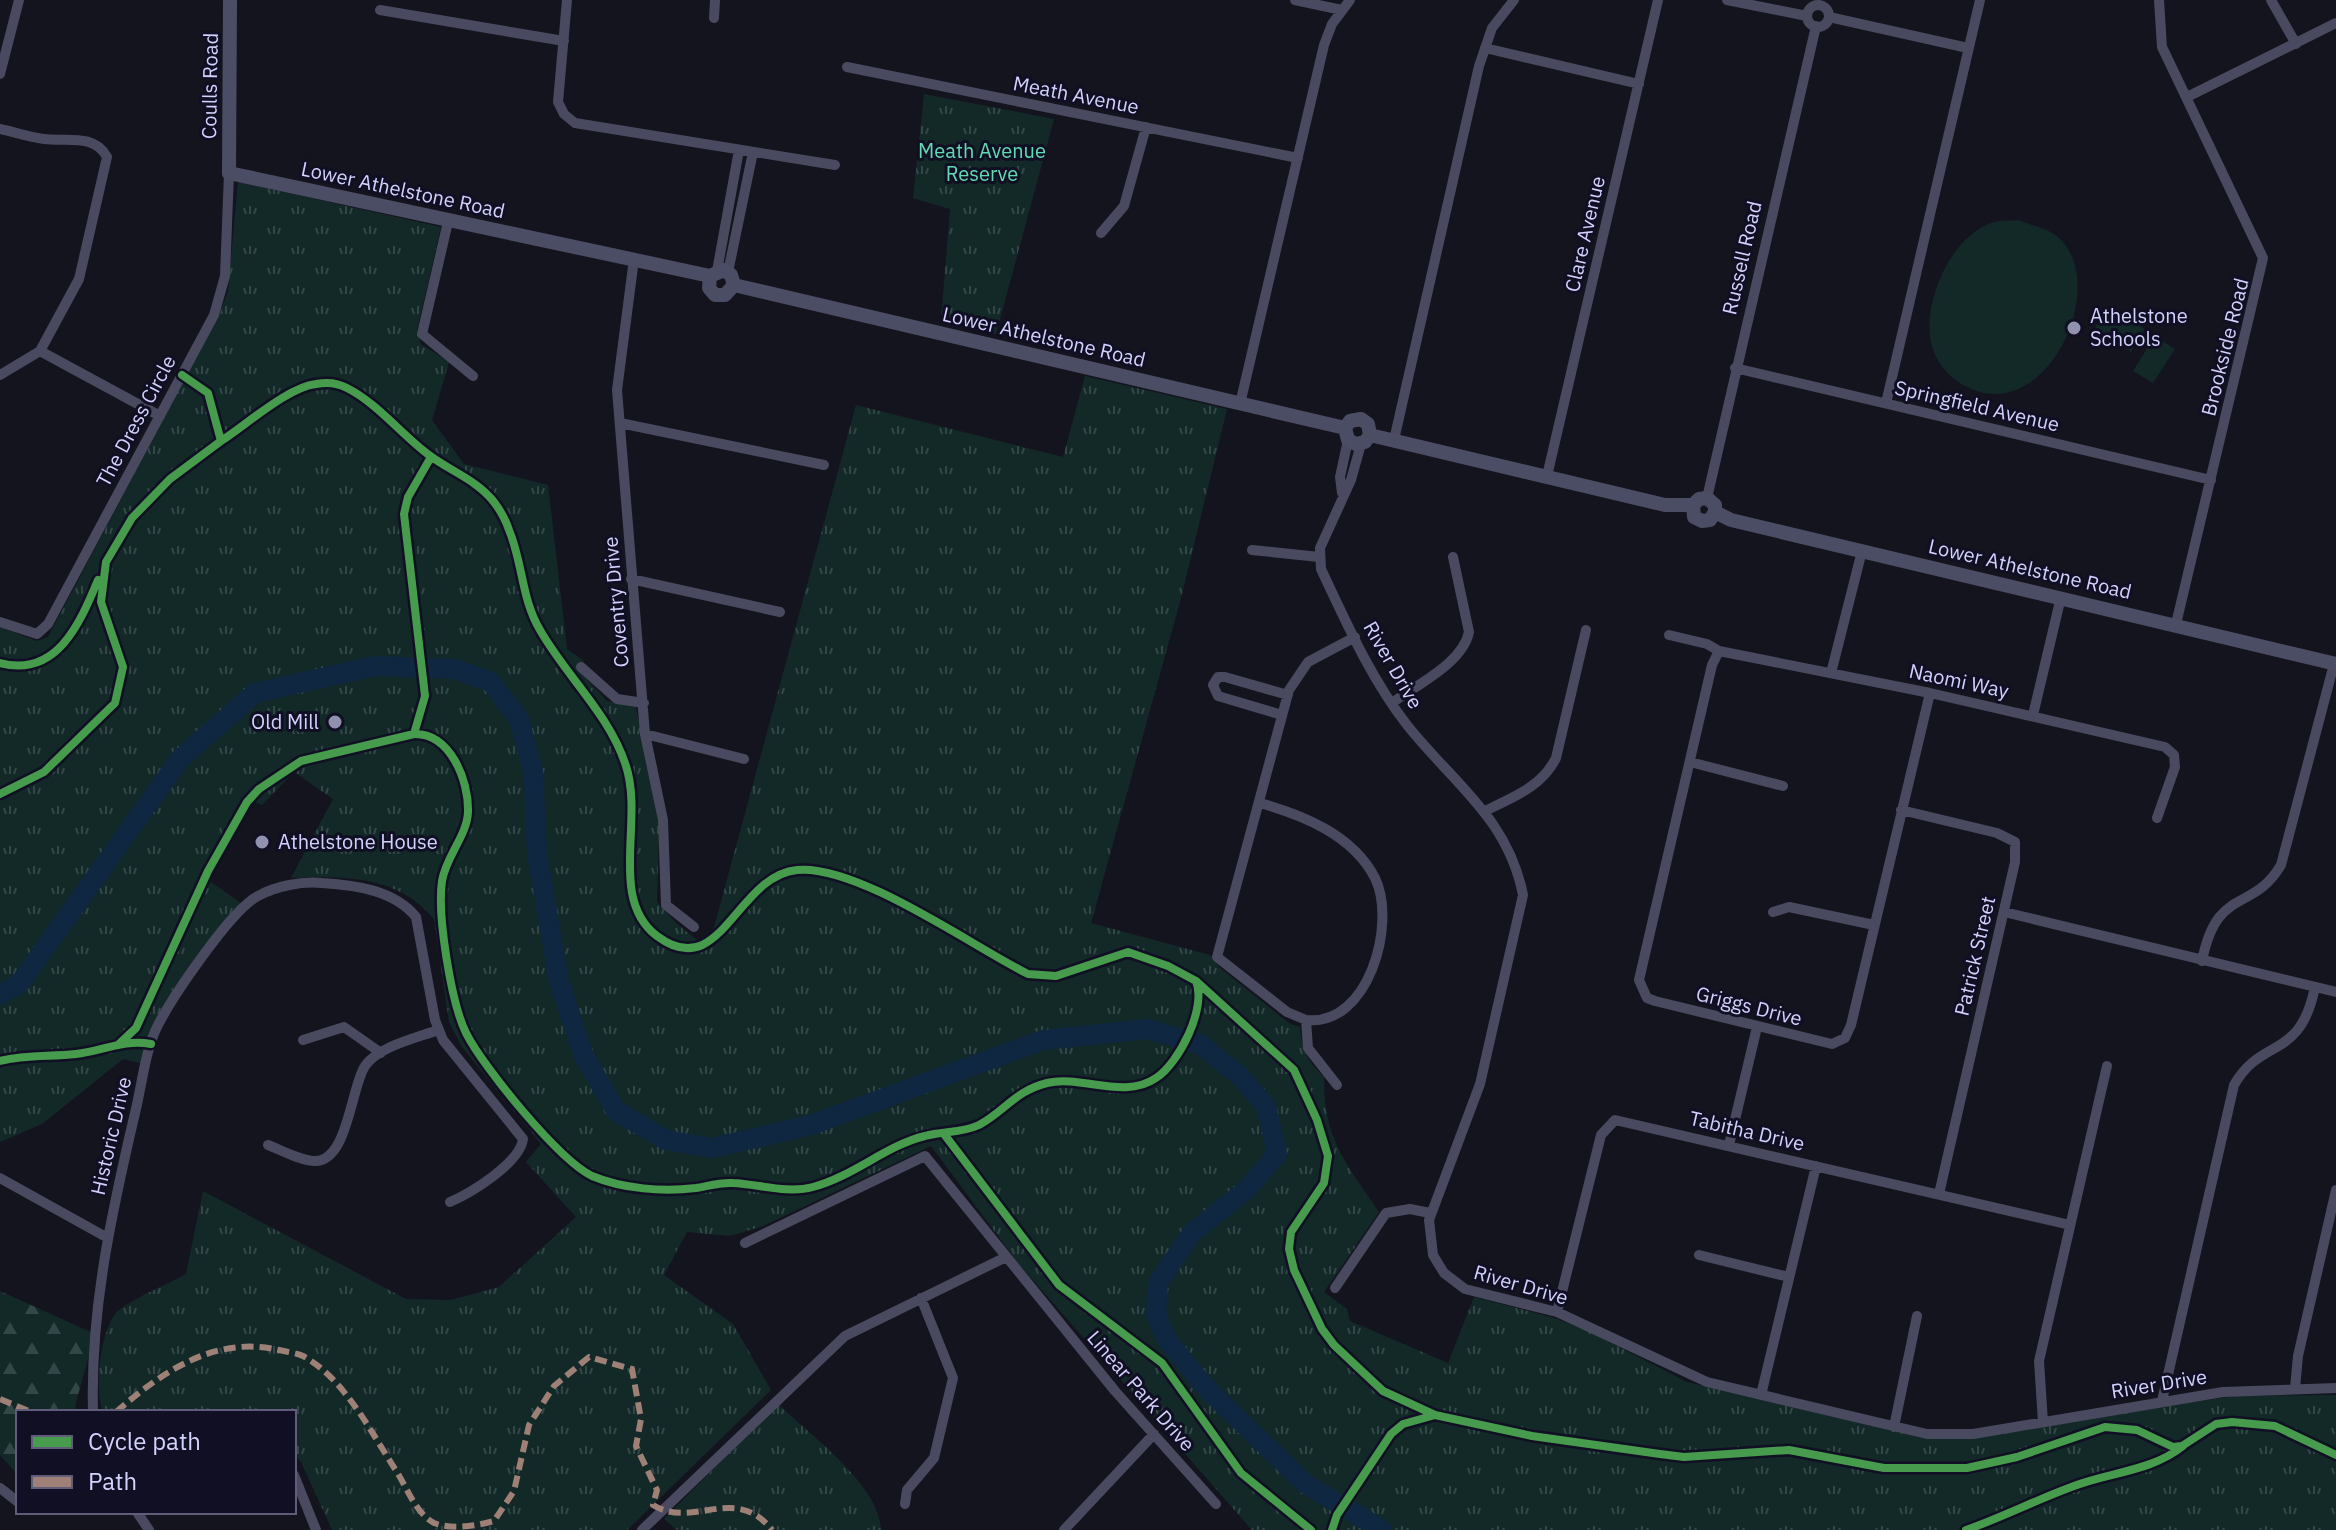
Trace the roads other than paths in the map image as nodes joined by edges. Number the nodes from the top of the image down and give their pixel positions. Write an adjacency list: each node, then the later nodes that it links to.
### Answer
1 (19, 0): 26 (street)
2 (230, 0): 35 (street, Coulls Road)
3 (567, 0): 21 (street)
4 (715, 0): 18 (street)
5 (1295, 0): 15 (street)
6 (1350, 0): 15 (street)
7 (1514, 0): 23 (street)
8 (1658, 0): 27 (street, Clare Avenue)
9 (1727, 0): 16 (street)
10 (1980, 0): 24 (street)
11 (2159, 0): 28 (street, Brookside Road)
12 (2271, 0): 22 (street)
13 (1821, 3): 16 (street); 17 (street)
14 (380, 10): 21 (street)
15 (1342, 10): 33 (street)
16 (1807, 16): 20 (street)
17 (1829, 17): 20 (street); 24 (street)
18 (714, 18)
19 (2336, 23): 22 (street)
20 (1816, 26): 41 (street, Russell Road)
21 (564, 41): 31 (street)
22 (2296, 44): 28 (street)
23 (1485, 48): 27 (street); 49 (street)
24 (1968, 48): 44 (street)
25 (847, 67): 29 (street, Meath Avenue)
26 (0, 74)
27 (1639, 84): 51 (street, Clare Avenue)
28 (2187, 97): 52 (street, Brookside Road)
29 (1146, 127): 33 (street, Meath Avenue); 37 (street)
30 (0, 129): 40 (street)
31 (739, 150): 32 (street); 39 (street)
32 (753, 152): 34 (street); 39 (street)
33 (1298, 158): 45 (street)
34 (835, 165)
35 (229, 173): 36 (street, Lower Athelstone Road); 46 (street, The Dress Circle)
36 (448, 222): 38 (street, Lower Athelstone Road); 43 (street)
37 (1101, 233)
38 (634, 259): 39 (street, Lower Athelstone Road); 47 (street, Coventry Drive)
39 (722, 276): 45 (street, Lower Athelstone Road)
40 (40, 351): 42 (street); 46 (street)
41 (1735, 368): 44 (street, Springfield Avenue); 53 (street, Russell Road)
42 (0, 375)
43 (473, 376)
44 (1886, 403): 52 (street, Springfield Avenue)
45 (1240, 404): 48 (street, Lower Athelstone Road)
46 (160, 416): 63 (street, The Dress Circle)
47 (620, 423): 50 (street); 60 (street, Coventry Drive)
48 (1356, 437): 49 (street, Lower Athelstone Road); 58 (street)
49 (1394, 440): 51 (street, Lower Athelstone Road)
50 (824, 465)
51 (1547, 476): 54 (street, Lower Athelstone Road)
52 (2211, 480): 64 (street, Brookside Road)
53 (1707, 498): 54 (street); 55 (street)
54 (1693, 505): 55 (street)
55 (1715, 512): 57 (street, Lower Athelstone Road)
56 (1252, 550): 58 (street)
57 (1862, 551): 61 (street, Lower Athelstone Road); 71 (street)
58 (1319, 557): 67 (street, River Drive)
59 (1453, 557): 75 (street)
60 (631, 579): 62 (street); 74 (street, Coventry Drive)
61 (2061, 597): 64 (street, Lower Athelstone Road); 77 (street)
62 (780, 612)
63 (0, 622)
64 (2176, 624): 69 (street, Lower Athelstone Road)
65 (1586, 630): 84 (street)
66 (1669, 635): 68 (street, Naomi Way)
67 (1355, 637): 73 (street); 75 (street, River Drive)
68 (1719, 651): 71 (street, Naomi Way); 80 (street, Griggs Drive)
69 (2335, 664): 90 (street)
70 (581, 667): 74 (street)
71 (1831, 673): 72 (street, Naomi Way)
72 (1930, 693): 77 (street, Naomi Way); 83 (street, Griggs Drive)
73 (1288, 695): 76 (street); 76 (street)
74 (644, 703): 78 (street, Coventry Drive)
75 (1392, 703): 84 (street, River Drive)
76 (1282, 715): 82 (street)
77 (2033, 715): 85 (street, Naomi Way)
78 (645, 734): 79 (street); 89 (street, Coventry Drive)
79 (744, 759)
80 (1690, 762): 81 (street); 94 (street, Griggs Drive)
81 (1783, 786)
82 (1260, 803): 93 (street); 93 (street)
83 (1901, 810): 87 (street, Patrick Street); 88 (street, Griggs Drive)
84 (1485, 811): 107 (street, River Drive)
85 (2157, 818)
86 (1773, 912): 88 (street)
87 (2004, 912): 90 (street); 105 (street, Patrick Street)
88 (1874, 925): 94 (street, Griggs Drive)
89 (694, 927)
90 (2202, 961): 91 (street)
91 (2315, 987): 92 (street); 121 (street)
92 (2336, 992)
93 (1306, 1020): 99 (street)
94 (1757, 1027): 101 (street)
95 (438, 1030): 97 (street); 106 (street, Historic Drive); 109 (street, Historic Drive)
96 (303, 1040): 97 (street)
97 (381, 1053): 100 (street)
98 (2107, 1066): 108 (street)
99 (1337, 1085)
100 (268, 1145)
101 (1729, 1145): 102 (street, Tabitha Drive); 116 (street, Tabitha Drive)
102 (1816, 1166): 105 (street, Tabitha Drive); 113 (street)
103 (0, 1178): 109 (street)
104 (2336, 1190): 118 (street)
105 (1939, 1194): 108 (street, Tabitha Drive)
106 (450, 1202)
107 (1430, 1213): 114 (street); 116 (street, River Drive)
108 (2070, 1225): 123 (street)
109 (106, 1237): 122 (street, Historic Drive)
110 (745, 1243): 112 (street, Linear Park Drive)
111 (1699, 1255): 113 (street)
112 (1004, 1258): 115 (street); 125 (street, Linear Park Drive)
113 (1789, 1277): 120 (street)
114 (1335, 1288)
115 (921, 1298): 129 (street); 131 (street)
116 (1557, 1312): 120 (street, River Drive)
117 (1917, 1316): 124 (street)
118 (2295, 1388): 119 (street, River Drive); 121 (street, River Drive)
119 (2336, 1388)
120 (1761, 1395): 124 (street, River Drive)
121 (2162, 1401): 123 (street, River Drive)
122 (93, 1410)
123 (2043, 1422): 124 (street, River Drive)
124 (1894, 1427)
125 (1154, 1434): 130 (street, Linear Park Drive); 132 (street)
126 (296, 1480): 133 (street)
127 (0, 1488): 128 (street)
128 (16, 1500)
129 (905, 1504)
130 (1216, 1504)
131 (652, 1521): 134 (street); 135 (street)
132 (1066, 1529)
133 (316, 1530)
134 (642, 1530)
135 (663, 1530)

